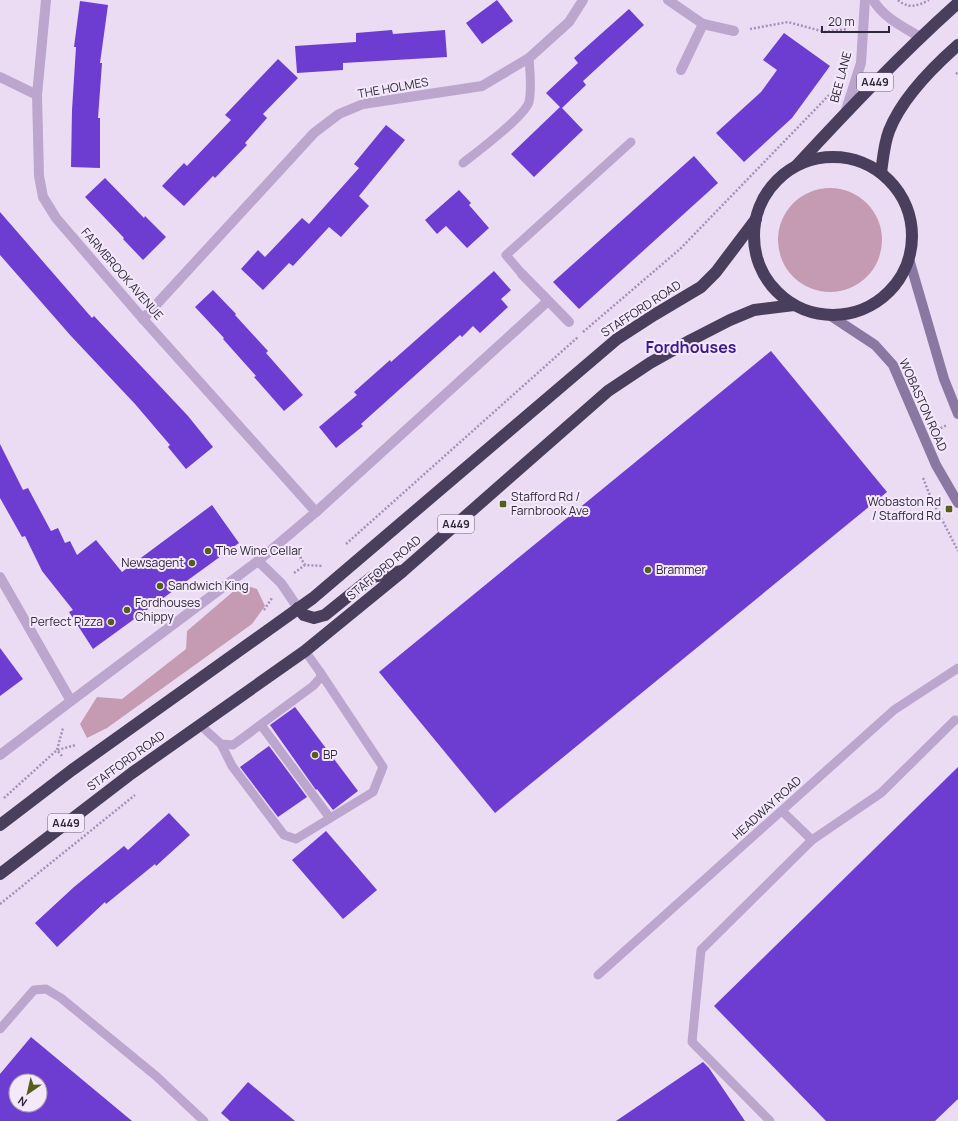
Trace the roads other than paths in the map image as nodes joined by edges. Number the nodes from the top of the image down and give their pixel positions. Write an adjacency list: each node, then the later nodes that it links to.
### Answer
1 (46, 0): 14 (street, FARMBROOK AVENUE)
2 (583, 0): 11 (street, THE HOLMES)
3 (668, 0): 7 (street)
4 (865, 0): 15 (street, BEE LANE)
5 (873, 0): 9 (street)
6 (958, 3): 9 (highway, A449)
7 (703, 24): 8 (street); 12 (street)
8 (734, 31)
9 (920, 37): 15 (highway, A449)
10 (958, 45): 19 (highway, A449)
11 (529, 58): 17 (lane); 26 (street, THE HOLMES)
12 (681, 70)
13 (0, 78): 14 (street)
14 (37, 95): 26 (street, FARMBROOK AVENUE)
15 (845, 113): 18 (highway, A449)
16 (631, 142): 22 (lane)
17 (463, 163)
18 (797, 166): 19 (highway, A449); 20 (highway, A449)
19 (881, 173): 21 (highway, A449)
20 (756, 219): 24 (highway, A449); 34 (highway, STAFFORD ROAD / A449)
21 (909, 259): 25 (highway, A449); 28 (street)
22 (522, 274): 23 (street)
23 (548, 301): 27 (street); 30 (street)
24 (794, 305): 25 (highway, A449); 32 (highway, STAFFORD ROAD / A449)
25 (831, 316): 29 (street, WOBASTON ROAD)
26 (143, 319): 30 (street, FARMBROOK AVENUE)
27 (569, 322)
28 (958, 414)
29 (958, 503)
30 (316, 512): 31 (street)
31 (258, 561): 34 (street); 38 (street)
32 (404, 571): 34 (highway); 35 (highway, STAFFORD ROAD / A449)
33 (0, 577): 38 (street)
34 (298, 608): 46 (highway, STAFFORD ROAD / A449)
35 (305, 651): 37 (lane); 40 (highway, STAFFORD ROAD / A449)
36 (958, 668): 44 (lane, HEADWAY ROAD)
37 (320, 672): 41 (lane); 45 (lane)
38 (71, 700): 43 (street)
39 (955, 720): 47 (lane)
40 (200, 725): 42 (lane); 48 (highway, STAFFORD ROAD / A449)
41 (261, 725): 42 (lane); 45 (lane)
42 (221, 744): 45 (lane)
43 (0, 755)
44 (782, 811): 47 (lane); 49 (lane, HEADWAY ROAD)
45 (330, 818)
46 (0, 825)
47 (812, 840): 52 (lane)
48 (0, 874)
49 (598, 975)
50 (0, 1029): 51 (lane)
51 (204, 1121)
52 (770, 1121)

